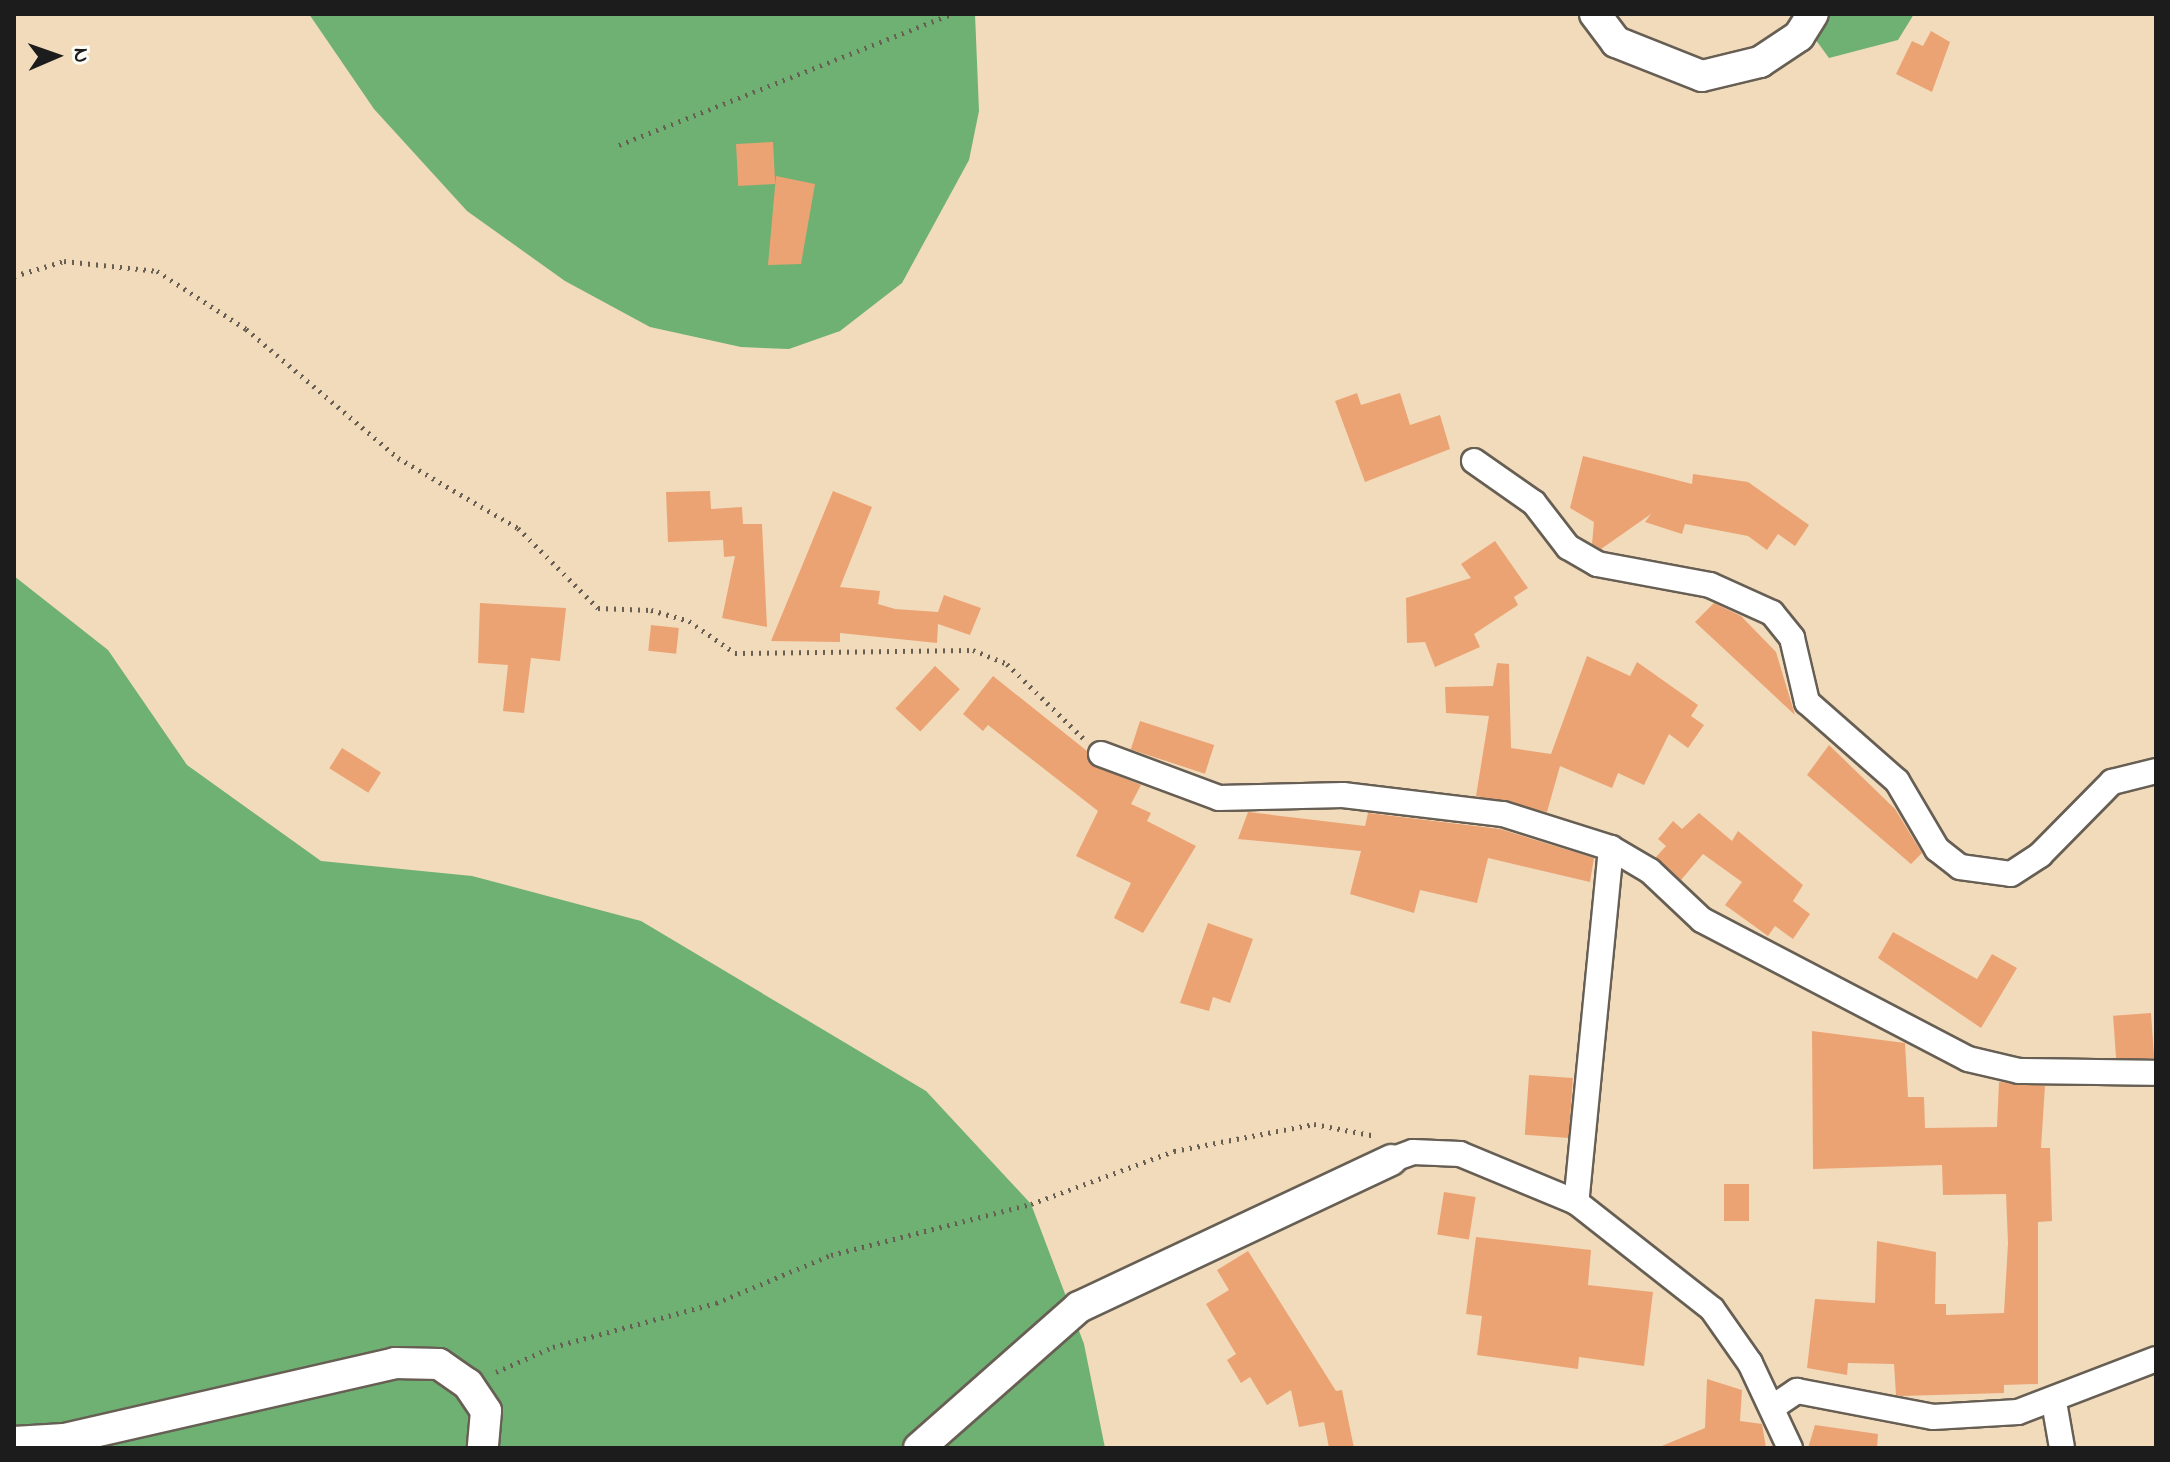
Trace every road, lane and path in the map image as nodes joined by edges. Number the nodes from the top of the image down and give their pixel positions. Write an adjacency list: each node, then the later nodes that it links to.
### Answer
1 (952, 14): 4 (path)
2 (1595, 14): 3 (street)
3 (1813, 14)
4 (619, 145)
5 (14, 276): 7 (path)
6 (1474, 461): 8 (street)
7 (1101, 754): 9 (street)
8 (2156, 771)
9 (1611, 848): 10 (street); 12 (street)
10 (2156, 1073)
11 (1391, 1160): 12 (street); 14 (path); 19 (street)
12 (1576, 1202): 16 (street)
13 (2156, 1359): 15 (street)
14 (468, 1384): 17 (street); 18 (street)
15 (2054, 1402): 16 (street); 21 (street)
16 (1773, 1407): 20 (street)
17 (14, 1442)
18 (483, 1448)
19 (919, 1448)
20 (1790, 1448)
21 (2062, 1448)

